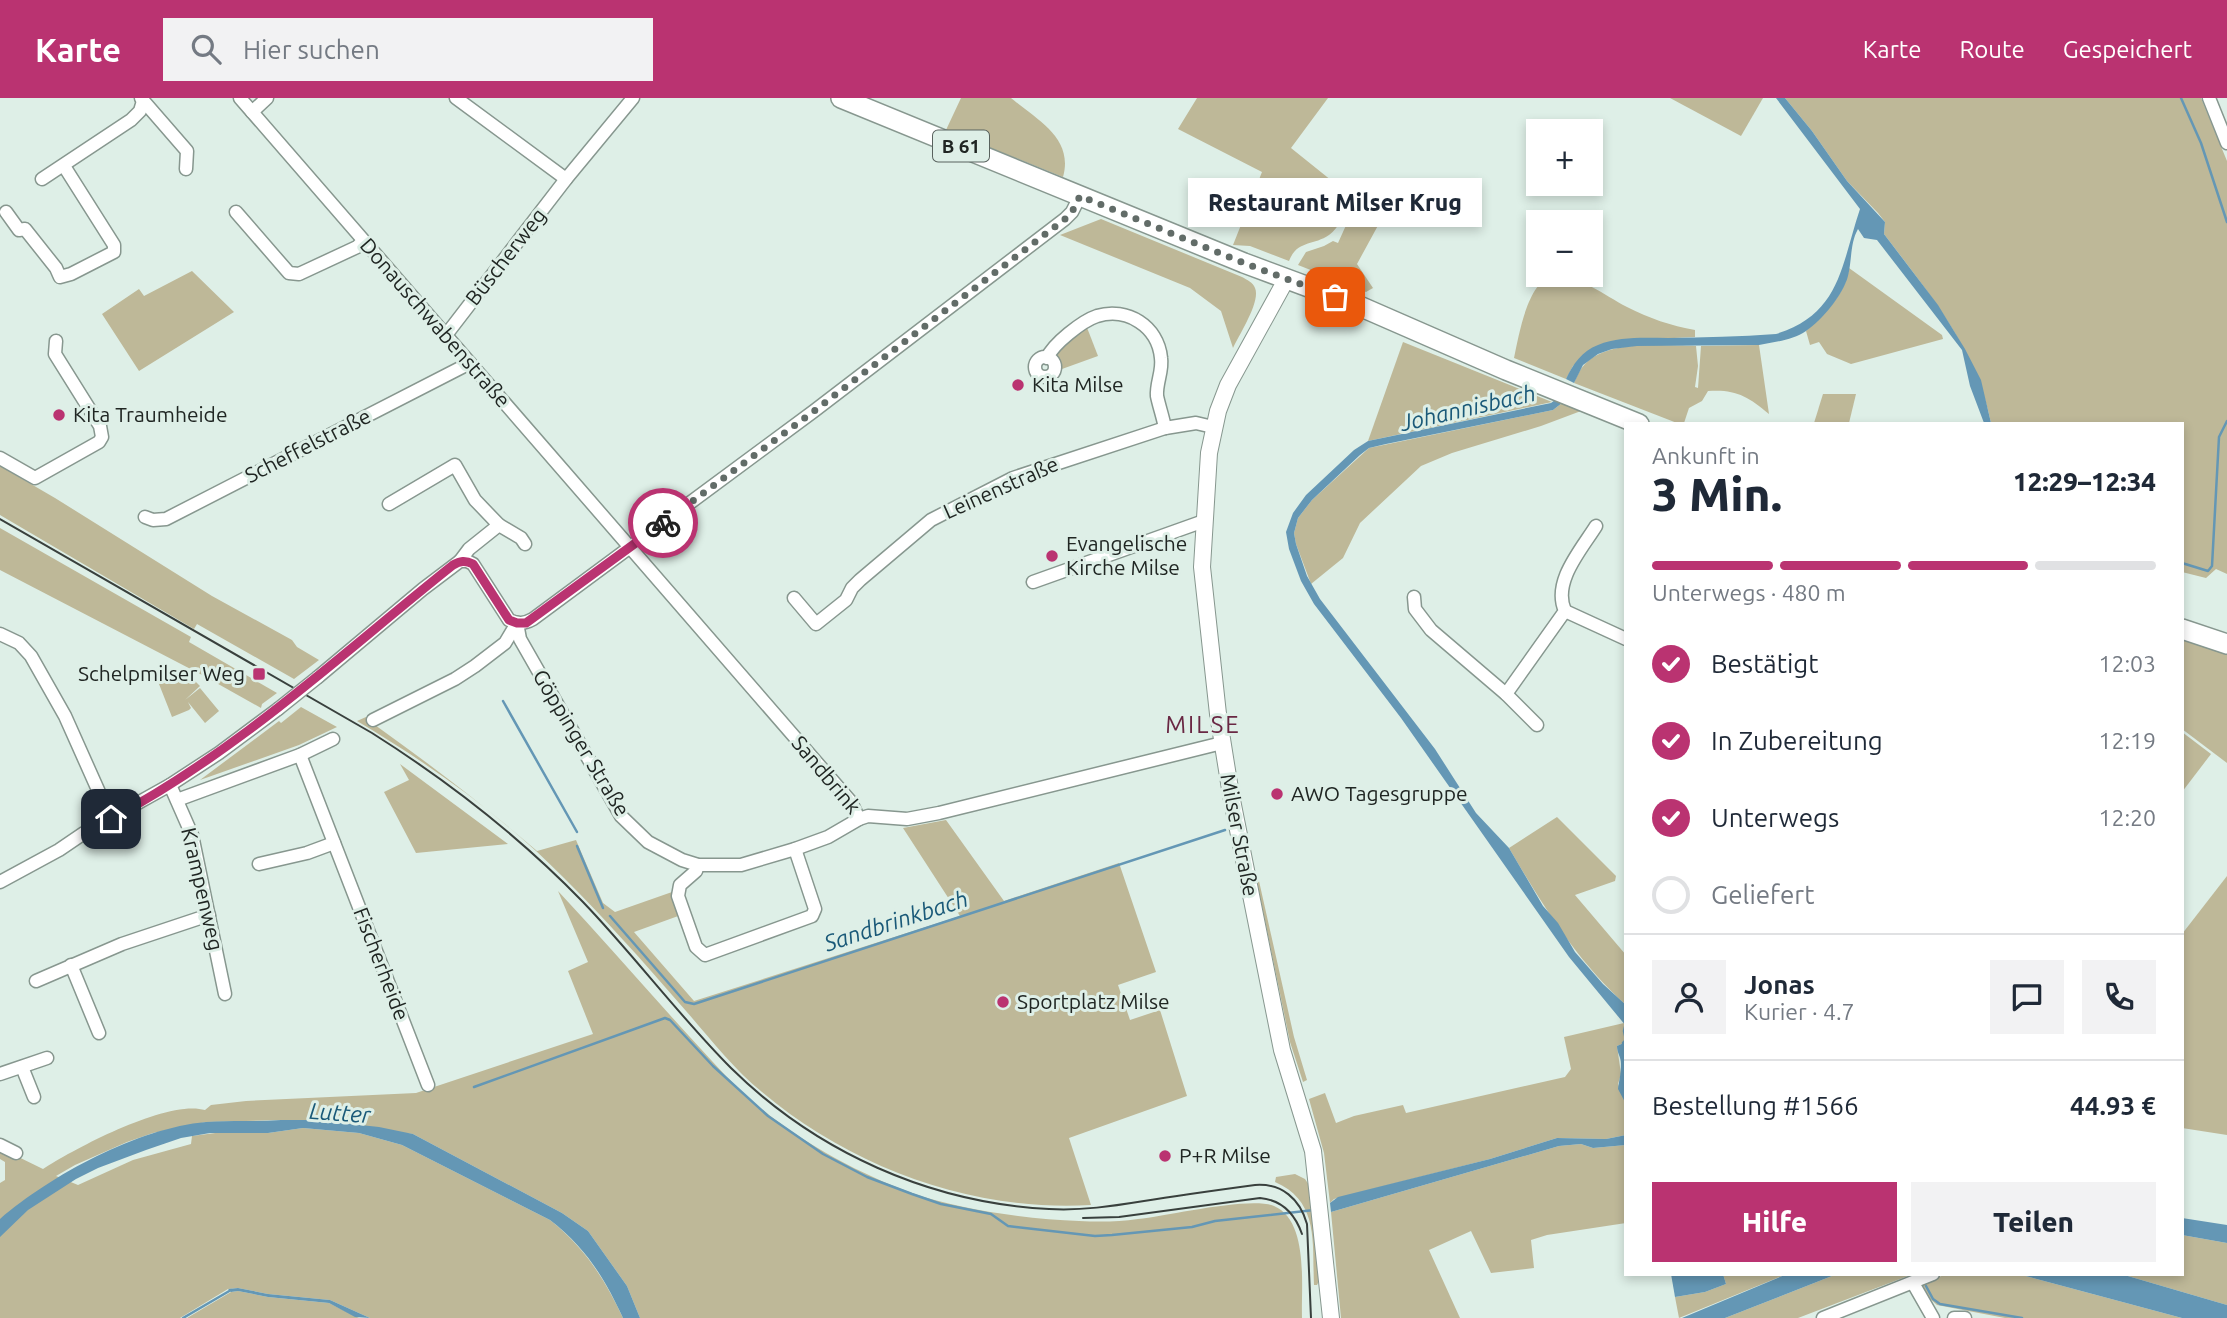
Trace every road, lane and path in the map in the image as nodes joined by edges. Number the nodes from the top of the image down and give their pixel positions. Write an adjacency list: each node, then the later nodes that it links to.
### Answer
1 (240, 98): 8 (street, Donauschwabenstraße)
2 (267, 98): 8 (street)
3 (456, 98): 13 (street)
4 (633, 98): 13 (street, Büscherweg)
5 (842, 98): 14 (main road, B 61)
6 (2209, 98): 9 (street)
7 (142, 99): 10 (street); 11 (street)
8 (253, 112): 17 (street, Donauschwabenstraße)
9 (2227, 143)
10 (64, 166): 12 (street); 15 (street)
11 (186, 169)
12 (42, 179)
13 (566, 179): 19 (street, Büscherweg)
14 (1080, 196): 18 (main road, B 61); 33 (street)
15 (6, 212)
16 (236, 212): 17 (street)
17 (363, 241): 19 (street, Donauschwabenstraße)
18 (1287, 278): 23 (main road, B 61); 24 (main road, Milser Straße)
19 (446, 335): 22 (street, Donauschwabenstraße)
20 (56, 341): 26 (street)
21 (1047, 358): 25 (street)
22 (470, 363): 28 (street, Scheffelstraße); 33 (street, Donauschwabenstraße)
23 (1634, 422)
24 (1213, 427): 25 (street, Leinenstraße); 29 (main road, Milser Straße)
25 (1166, 428): 37 (street, Leinenstraße)
26 (0, 458)
27 (390, 504): 30 (street)
28 (145, 517)
29 (1204, 521): 35 (street); 48 (main road, Milser Straße)
30 (499, 525): 32 (street); 34 (street)
31 (1596, 526): 38 (street)
32 (525, 544)
33 (631, 547): 39 (street); 53 (street, Sandbrink)
34 (460, 561): 39 (street); 50 (street, bridge)
35 (1033, 582)
36 (1414, 597): 44 (street)
37 (794, 598)
38 (1565, 611): 42 (street); 44 (street)
39 (517, 623): 45 (street); 57 (street, Göppinger Straße)
40 (2184, 630): 43 (main road)
41 (0, 634): 52 (street)
42 (1624, 638)
43 (2227, 644)
44 (1506, 694): 46 (street)
45 (373, 720)
46 (1537, 725)
47 (333, 740): 49 (street)
48 (1223, 743): 53 (street, Sandbrink); 73 (main road, Milser Straße)
49 (300, 755): 51 (street); 54 (street, Fischerheide)
50 (170, 785): 51 (street, Krampenweg); 52 (street)
51 (177, 800): 59 (street, Krampenweg)
52 (111, 819): 58 (street)
53 (859, 819): 55 (street, Göppinger Straße)
54 (334, 843): 56 (street); 67 (street, Fischerheide)
55 (795, 849): 57 (street, Göppinger Straße); 57 (street)
56 (259, 864)
57 (698, 865)
58 (0, 882)
59 (209, 915): 60 (street); 62 (street, Krampenweg)
60 (71, 965): 61 (street); 63 (street)
61 (36, 981)
62 (225, 995)
63 (99, 1033)
64 (47, 1058): 65 (street)
65 (22, 1067): 66 (street); 68 (street)
66 (0, 1074)
67 (428, 1085)
68 (34, 1097)
69 (0, 1145): 70 (street)
70 (16, 1153)
71 (1929, 1276): 72 (street)
72 (1913, 1283): 74 (street); 75 (street)
73 (1331, 1318)
74 (1823, 1318)
75 (1933, 1318)
76 (1954, 1318): 77 (street)
77 (1965, 1318)

